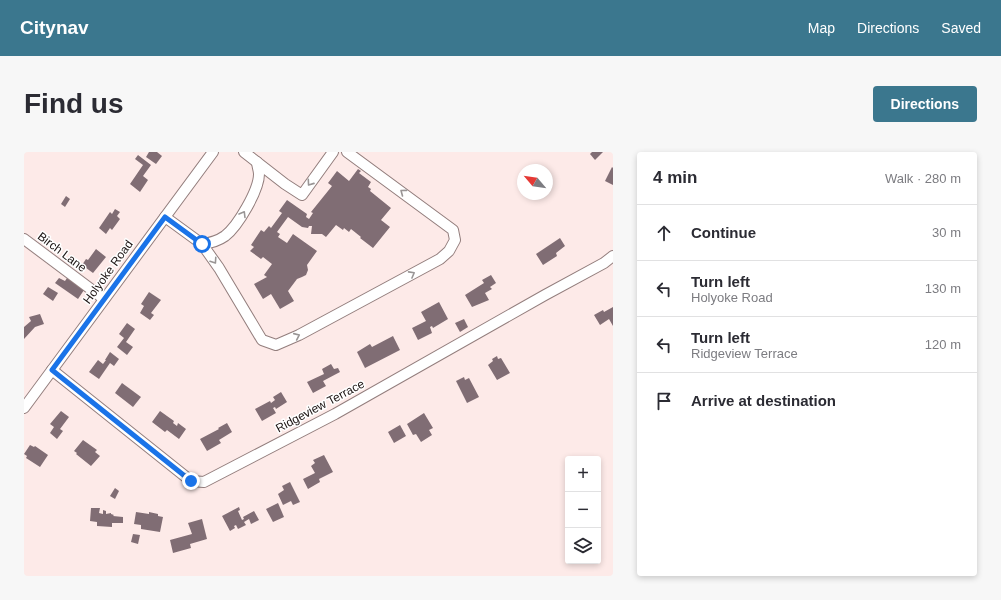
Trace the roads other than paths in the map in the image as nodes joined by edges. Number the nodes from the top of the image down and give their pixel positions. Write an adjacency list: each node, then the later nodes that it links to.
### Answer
1 (213, 152): 6 (street, Holyoke Road)
2 (244, 152): 5 (street)
3 (333, 152): 5 (street, one-way to 5)
4 (347, 152): 8 (street, one-way to 4)
5 (257, 162): 8 (street, one-way to 5)
6 (165, 217): 8 (street); 10 (street, Holyoke Road)
7 (24, 239): 10 (street, Birch Lane)
8 (202, 244)
9 (613, 256): 11 (street, Ridgeview Terrace)
10 (104, 299): 11 (street, Holyoke Road)
11 (52, 370): 12 (street, Holyoke Road)
12 (24, 408)

